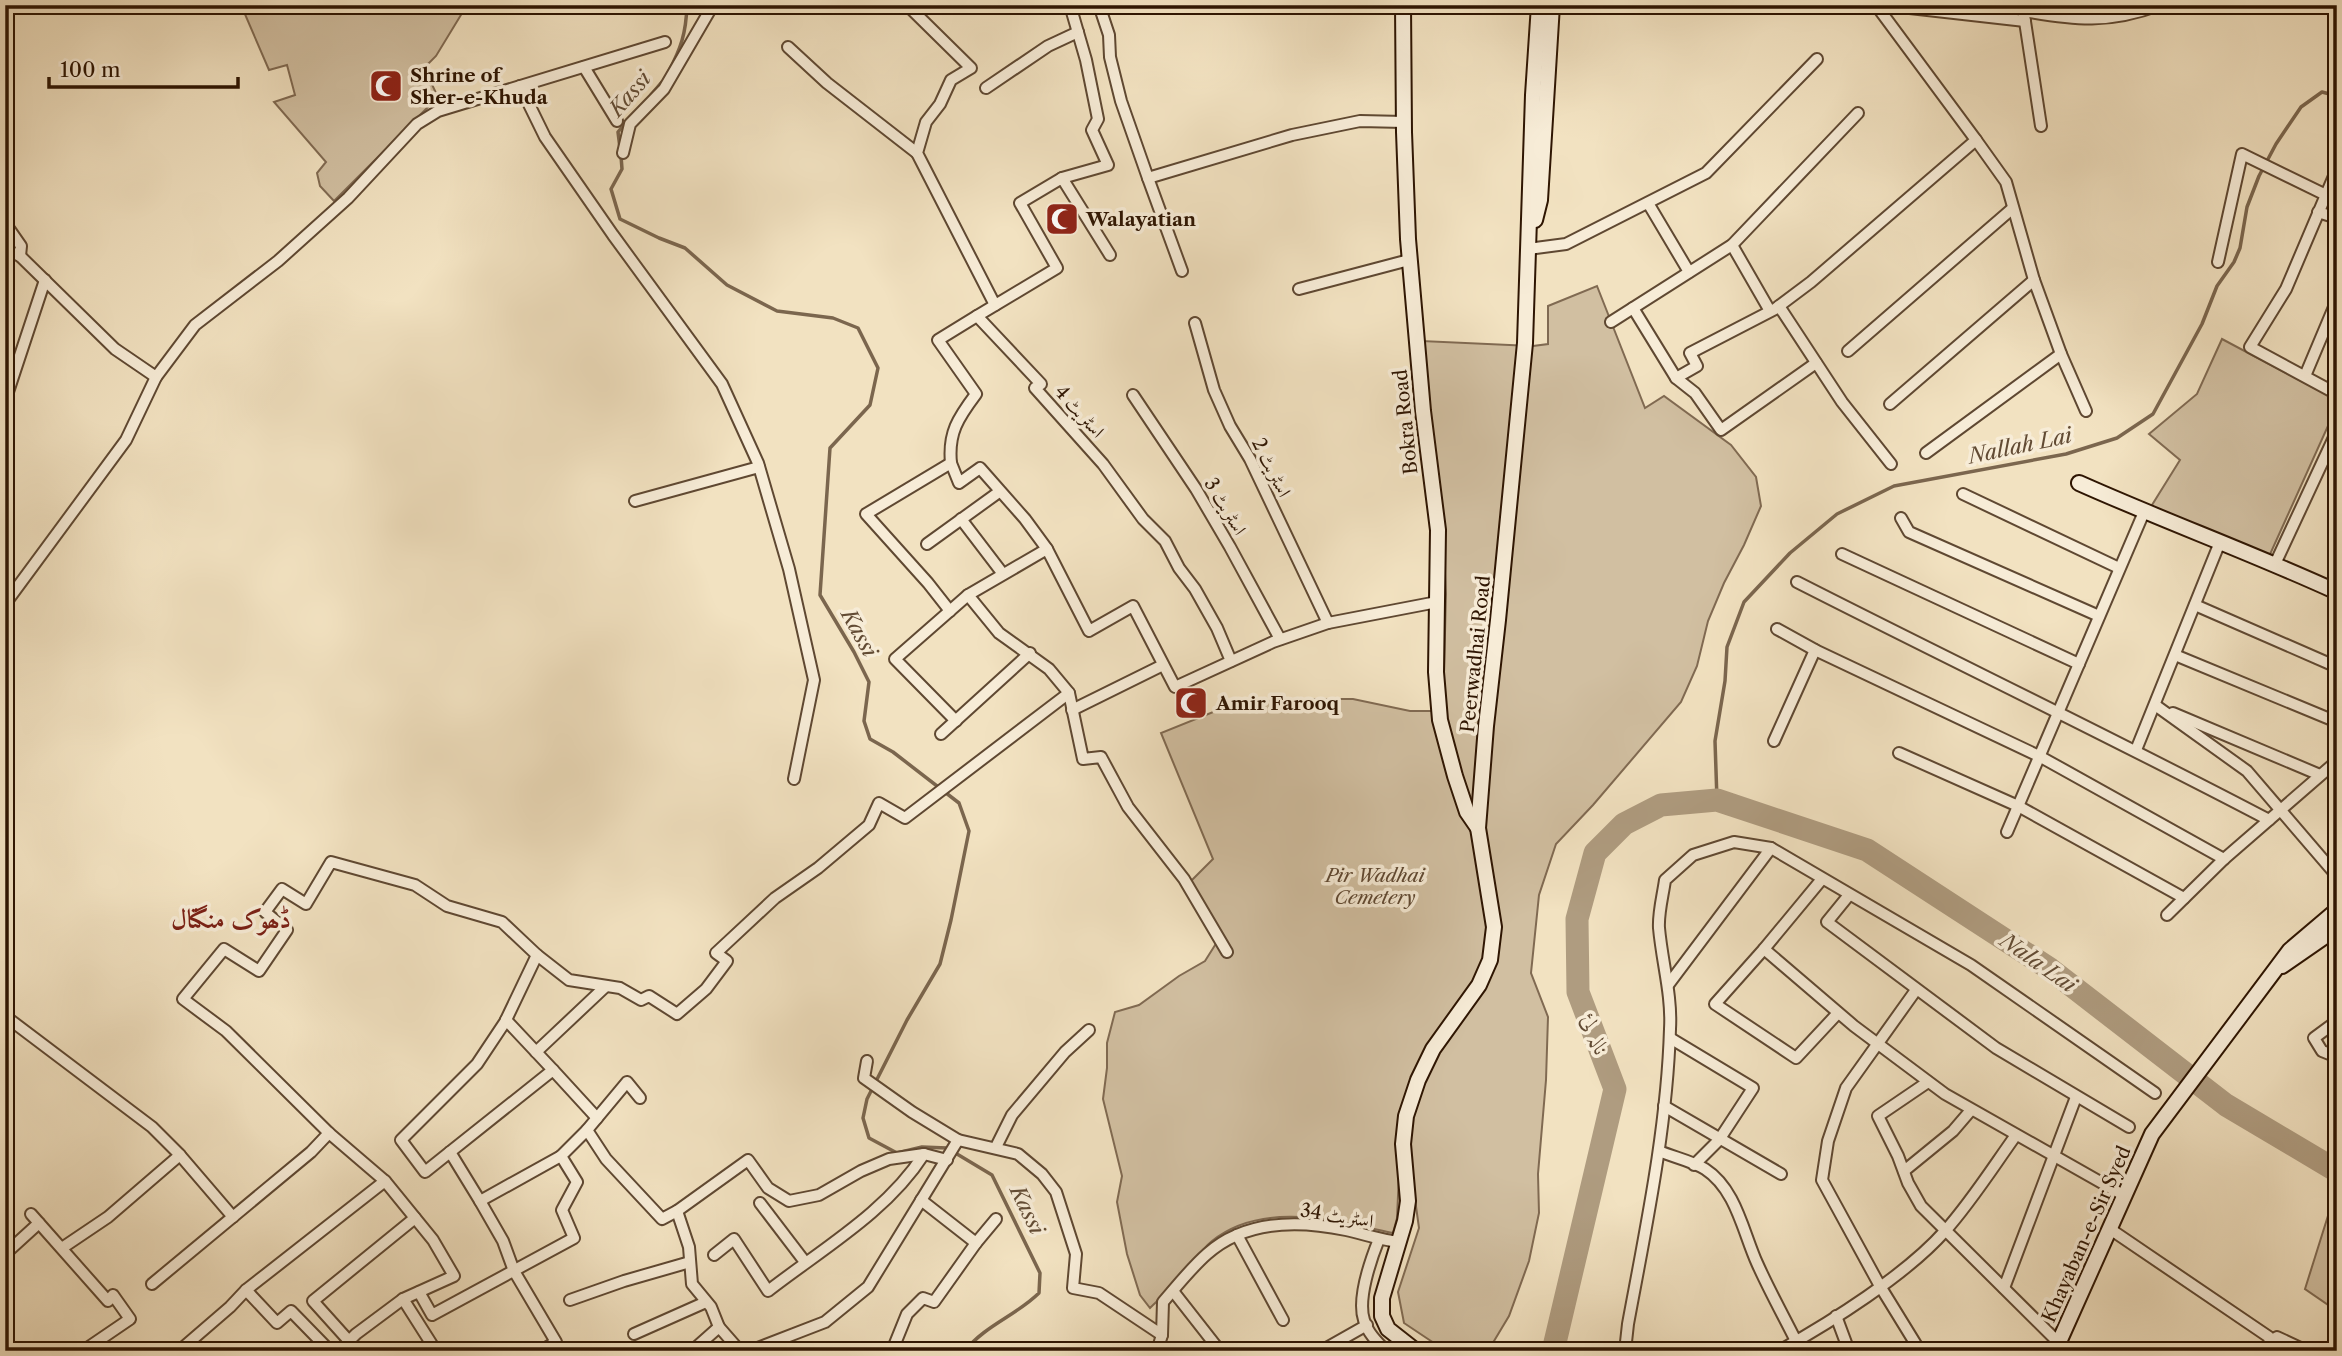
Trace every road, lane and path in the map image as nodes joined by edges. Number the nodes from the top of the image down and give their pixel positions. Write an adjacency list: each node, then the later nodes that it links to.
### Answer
1 (713, 5): 24 (street)
2 (907, 5): 25 (street)
3 (1070, 5): 12 (street)
4 (1099, 5): 28 (street)
5 (1403, 5): 21 (main road, Bokra Road)
6 (1539, 5): 35 (main road, Peerwadhai Road)
7 (1552, 5): 35 (main road)
8 (1877, 5): 23 (street)
9 (1883, 5): 11 (street)
10 (2159, 5): 11 (street)
11 (2024, 13): 22 (street)
12 (1078, 32): 18 (street); 27 (street)
13 (665, 42): 16 (street)
14 (788, 47): 25 (street)
15 (1817, 59): 30 (street)
16 (584, 66): 17 (street); 20 (street)
17 (520, 86): 58 (street); 69 (street)
18 (986, 88)
19 (1858, 113): 36 (street)
20 (617, 121)
21 (1404, 122): 28 (street); 40 (main road, Bokra Road)
22 (2041, 126)
23 (1976, 140): 31 (street); 50 (street)
24 (623, 153)
25 (917, 153): 48 (street)
26 (2336, 172): 29 (street)
27 (1062, 178): 38 (street); 48 (street)
28 (1148, 178): 42 (street)
29 (2326, 195): 32 (street); 41 (street)
30 (1648, 203): 35 (street); 43 (street)
31 (2013, 208): 45 (street); 54 (street)
32 (2318, 212): 33 (street); 57 (street)
33 (2337, 218)
34 (5, 223): 39 (street)
35 (1529, 245): 119 (main road, Peerwadhai Road)
36 (1732, 245): 43 (street); 50 (street)
37 (5, 249): 39 (street)
38 (1110, 255)
39 (20, 256): 44 (street)
40 (1409, 260): 46 (street); 87 (main road, Bokra Road)
41 (2218, 262)
42 (1182, 271)
43 (1689, 272): 49 (street)
44 (45, 280): 58 (street); 62 (street)
45 (2034, 280): 55 (street); 63 (street)
46 (1299, 289)
47 (2337, 300): 57 (street)
48 (995, 305): 51 (street)
49 (1633, 308): 52 (street); 59 (street)
50 (1774, 309): 56 (street); 59 (street)
51 (977, 316): 67 (street); 98 (street, اسٹریٹ 4)
52 (1611, 322)
53 (1195, 323): 92 (street, اسٹریٹ 2)
54 (1848, 351)
55 (2061, 354): 64 (street); 66 (street)
56 (1816, 362): 59 (street); 68 (street)
57 (2305, 376): 60 (street)
58 (156, 377): 88 (street)
59 (1676, 378)
60 (2337, 394)
61 (1133, 395): 94 (street, اسٹریٹ 3)
62 (5, 401)
63 (1890, 404)
64 (2086, 411)
65 (2337, 431): 81 (street)
66 (1926, 453)
67 (951, 463): 71 (street); 90 (street)
68 (1891, 464)
69 (759, 467): 73 (street); 115 (street)
70 (2079, 483): 74 (main road)
71 (999, 492): 76 (street); 79 (street)
72 (1963, 494): 82 (street)
73 (635, 501)
74 (2144, 512): 77 (main road); 82 (street)
75 (1901, 518): 91 (street)
76 (961, 519): 78 (street); 83 (street)
77 (2220, 542): 81 (main road); 89 (street)
78 (927, 544)
79 (1047, 549): 83 (street); 100 (street)
80 (1842, 554): 99 (street)
81 (2275, 564): 85 (main road)
82 (2119, 568): 91 (street)
83 (1003, 574): 86 (street)
84 (1797, 582): 105 (street)
85 (2335, 587)
86 (968, 595): 90 (street); 96 (street)
87 (1437, 602): 92 (street); 119 (main road, Bokra Road)
88 (5, 604)
89 (2195, 605): 97 (street); 101 (street)
90 (950, 611): 106 (street)
91 (2099, 615): 99 (street)
92 (1328, 623): 94 (street)
93 (1777, 629): 95 (street)
94 (1280, 639): 98 (street)
95 (1815, 650): 109 (street); 112 (street)
96 (1030, 653): 102 (street); 106 (street)
97 (2175, 655): 103 (street); 107 (street)
98 (1231, 662): 100 (street)
99 (2079, 664): 105 (street)
100 (1163, 665): 104 (street)
101 (2337, 667)
102 (1069, 693): 104 (street); 135 (street)
103 (2155, 705): 110 (street); 114 (street); 117 (street)
104 (1072, 710): 131 (street)
105 (2057, 714): 110 (street); 112 (street)
106 (956, 721): 108 (street)
107 (2337, 722)
108 (941, 734)
109 (1774, 741)
110 (2136, 750): 118 (street)
111 (1899, 753): 116 (street)
112 (2039, 756): 116 (street); 122 (street)
113 (2337, 761): 114 (street)
114 (2320, 775): 117 (street)
115 (794, 779)
116 (2018, 806): 120 (street); 126 (street)
117 (2280, 810): 118 (street); 123 (street)
118 (2269, 820): 122 (street)
119 (1478, 828): 187 (main road, Peerwadhai Road)
120 (2007, 832)
121 (1771, 848): 124 (street); 134 (street); 134 (street)
122 (2224, 859): 126 (street)
123 (2337, 876)
124 (1822, 879): 125 (street); 130 (street)
125 (1849, 895): 136 (street); 149 (street)
126 (2184, 898): 128 (street)
127 (2337, 910): 133 (main road)
128 (2167, 915)
129 (2337, 928): 133 (main road)
130 (1764, 949): 137 (street); 137 (street)
131 (1227, 951)
132 (537, 955): 135 (street); 139 (street); 157 (street)
133 (2278, 968): 173 (main road, Khayaban-e-Sir Syed)
134 (1668, 985): 142 (street)
135 (606, 986): 144 (street)
136 (1916, 990): 143 (street); 150 (street)
137 (1838, 1013): 143 (street)
138 (5, 1016): 165 (street)
139 (506, 1020): 144 (street); 163 (street)
140 (2337, 1021): 145 (street)
141 (1089, 1030): 161 (street)
142 (1670, 1038): 152 (street); 160 (street)
143 (1876, 1043): 148 (street); 196 (street)
144 (536, 1052): 147 (street)
145 (2337, 1057)
146 (867, 1061): 159 (street)
147 (553, 1070): 154 (street); 163 (street)
148 (1928, 1082): 153 (street); 170 (street)
149 (2155, 1093)
150 (2076, 1097): 155 (street); 167 (street)
151 (640, 1098): 154 (street)
152 (1664, 1106): 160 (street); 162 (street)
153 (1971, 1110): 158 (street); 170 (street)
154 (597, 1118): 156 (street)
155 (2129, 1127)
156 (587, 1130): 166 (street); 177 (street)
157 (329, 1133): 172 (street); 179 (street)
158 (2016, 1135): 167 (street); 183 (street)
159 (958, 1140): 161 (street); 168 (street)
160 (1719, 1140): 169 (street); 171 (street)
161 (996, 1147): 209 (street)
162 (1659, 1151): 169 (street); 229 (street)
163 (450, 1152): 175 (street)
164 (924, 1154): 168 (street); 177 (street); 193 (street)
165 (180, 1155): 179 (street); 189 (street)
166 (561, 1156): 175 (street); 194 (street)
167 (2054, 1156): 173 (street); 197 (street)
168 (947, 1160): 174 (street)
169 (1694, 1165): 211 (street)
170 (1904, 1171): 183 (street)
171 (1781, 1174)
172 (385, 1181): 180 (street); 198 (street)
173 (2125, 1196): 184 (main road, Khayaban-e-Sir Syed)
174 (921, 1200): 188 (street); 222 (street)
175 (480, 1201): 194 (street)
176 (760, 1203): 193 (street)
177 (677, 1211): 192 (street)
178 (31, 1214): 182 (street)
179 (233, 1217): 195 (street)
180 (415, 1219): 200 (street); 210 (street)
181 (996, 1219): 188 (street)
182 (39, 1223): 189 (street); 190 (street)
183 (1946, 1230): 196 (street); 197 (street)
184 (2109, 1230): 212 (street); 213 (main road, Khayaban-e-Sir Syed)
185 (1237, 1235): 186 (street, اسٹریٹ 34); 199 (street, اسٹریٹ 34); 205 (street)
186 (1380, 1240): 187 (street, اسٹریٹ 34); 206 (street)
187 (1399, 1242): 228 (main road, Peerwadhai Road)
188 (976, 1243): 223 (street)
189 (62, 1248): 215 (street)
190 (5, 1254)
191 (714, 1255): 193 (street)
192 (690, 1262): 202 (street); 203 (street)
193 (805, 1262)
194 (514, 1271): 200 (street); 220 (street)
195 (152, 1284)
196 (1880, 1286): 204 (street); 232 (street)
197 (2004, 1288): 213 (street)
198 (246, 1290): 216 (street); 217 (street)
199 (1173, 1290): 209 (street, اسٹریٹ 34); 225 (street)
200 (419, 1292): 201 (street)
201 (403, 1299): 210 (street); 219 (street)
202 (570, 1300)
203 (706, 1302): 207 (street); 208 (street)
204 (1836, 1316): 211 (street); 231 (street)
205 (1283, 1320)
206 (1367, 1325): 226 (street); 227 (street)
207 (719, 1327): 214 (street); 221 (street)
208 (634, 1334)
209 (1162, 1335): 224 (street, اسٹریٹ 34)
210 (349, 1341): 218 (street)
211 (1796, 1341): 230 (street)
212 (2270, 1346): 233 (street)
213 (2057, 1347)
214 (735, 1349)
215 (83, 1351)
216 (179, 1351)
217 (330, 1351)
218 (339, 1351)
219 (436, 1351)
220 (540, 1351)
221 (692, 1351)
222 (750, 1351)
223 (892, 1351)
224 (1157, 1351)
225 (1220, 1351)
226 (1321, 1351)
227 (1386, 1351)
228 (1416, 1351)
229 (1625, 1351)
230 (1779, 1351)
231 (1849, 1351)
232 (1920, 1351)
233 (2307, 1351)

